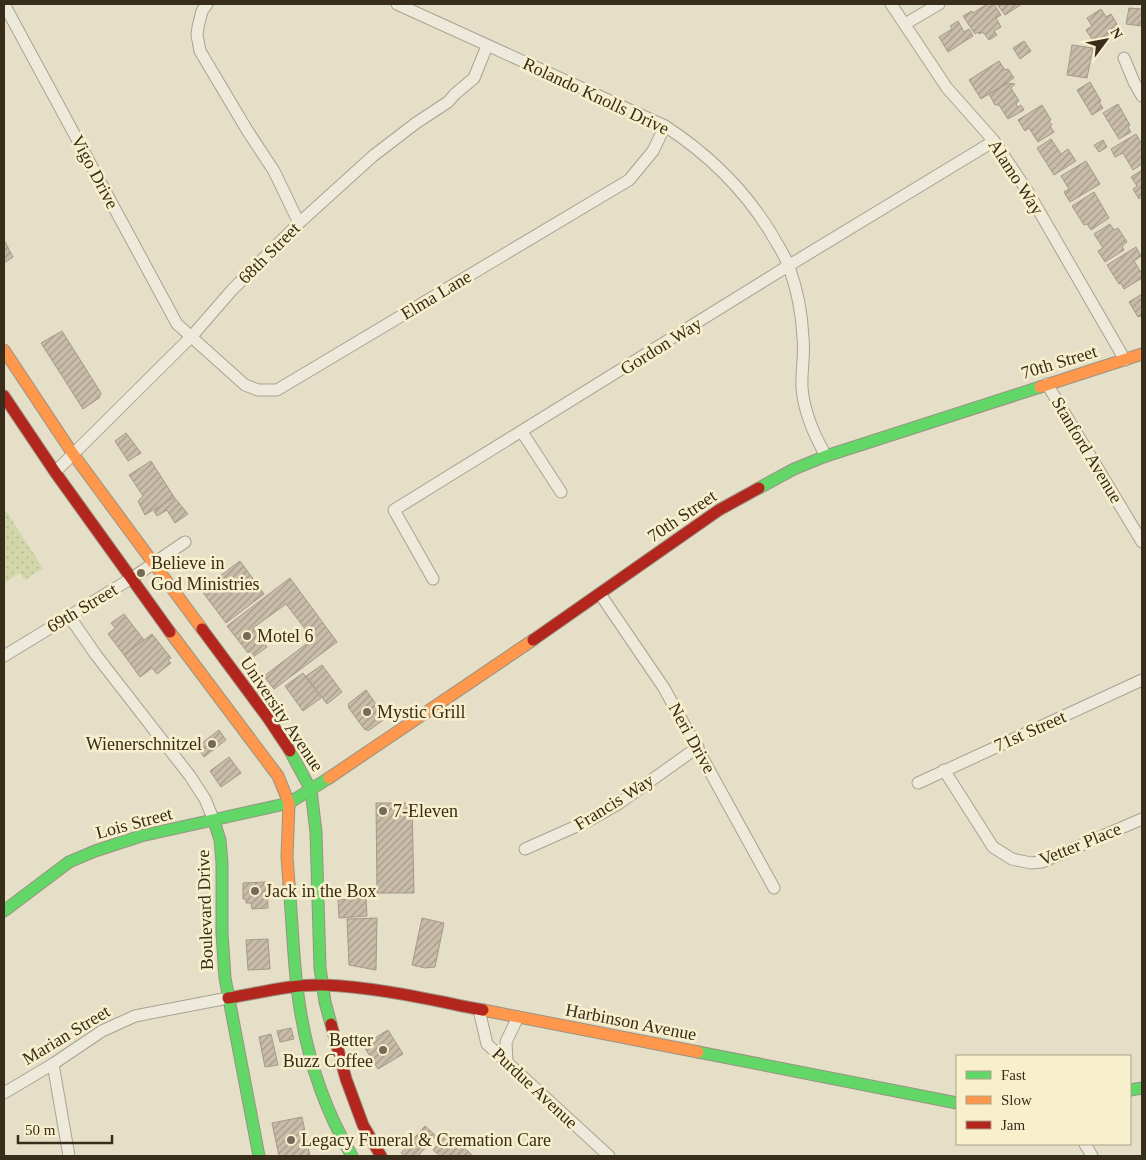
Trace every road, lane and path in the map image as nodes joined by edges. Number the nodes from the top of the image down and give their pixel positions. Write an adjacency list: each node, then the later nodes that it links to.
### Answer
1 (4, 4): 14 (street, Vigo Drive)
2 (207, 4): 12 (street)
3 (397, 4): 7 (street, Rolando Knolls Drive)
4 (891, 4): 6 (street, Alamo Way)
5 (939, 4): 6 (street)
6 (905, 24): 11 (street, Alamo Way)
7 (488, 46): 10 (street, Rolando Knolls Drive); 12 (street, 68th Street)
8 (1124, 58): 9 (street)
9 (1142, 96)
10 (665, 126): 13 (street, Rolando Knolls Drive); 14 (street, Elma Lane)
11 (994, 141): 13 (street, Gordon Way); 17 (street, Alamo Way)
12 (298, 223): 14 (street, 68th Street)
13 (788, 266): 20 (street, Gordon Way); 22 (street, Rolando Knolls Drive)
14 (192, 336): 21 (street, 68th Street)
15 (4, 350): 21 (main road, University Avenue)
16 (1142, 354): 17 (main road, 70th Street)
17 (1125, 360): 18 (main road, 70th Street)
18 (1047, 384): 22 (main road, 70th Street); 26 (street, Stanford Avenue)
19 (4, 396): 23 (main road)
20 (522, 432): 24 (street); 29 (street, Gordon Way)
21 (73, 454): 23 (street, 68th Street); 27 (main road, University Avenue)
22 (826, 456): 30 (main road, 70th Street)
23 (55, 472): 28 (main road)
24 (561, 492)
25 (185, 542): 27 (street, 69th Street)
26 (1142, 542)
27 (153, 563): 28 (street, 69th Street); 37 (main road, University Avenue)
28 (132, 578): 31 (street, 69th Street); 38 (main road)
29 (433, 579)
30 (600, 594): 34 (street, Neri Drive); 37 (main road, 70th Street)
31 (69, 616): 32 (street, 69th Street); 40 (street, Boulevard Drive)
32 (4, 656)
33 (1142, 680): 35 (street, 71st Street)
34 (698, 747): 41 (street, Francis Way); 42 (street, Neri Drive)
35 (944, 770): 36 (street, 71st Street); 39 (street, Vetter Place)
36 (918, 783)
37 (311, 790): 38 (main road, 70th Street); 44 (main road, University Avenue)
38 (288, 803): 40 (main road, Lois Street); 45 (main road)
39 (1142, 819)
40 (214, 821): 43 (main road, Lois Street); 46 (main road, Boulevard Drive)
41 (525, 850)
42 (774, 888)
43 (4, 911)
44 (322, 985): 45 (main road, Harbinson Avenue); 47 (main road, Harbinson Avenue); 57 (main road, University Avenue)
45 (297, 987): 46 (main road, Marian Street); 56 (main road)
46 (228, 998): 50 (street, Marian Street); 55 (main road, Boulevard Drive)
47 (479, 1010): 48 (main road, Harbinson Avenue); 49 (street, Purdue Avenue)
48 (518, 1017): 49 (street); 52 (main road, Harbinson Avenue)
49 (507, 1063): 58 (street, Purdue Avenue)
50 (53, 1064): 51 (street, Marian Street); 54 (street)
51 (4, 1094)
52 (956, 1103)
53 (1086, 1145): 59 (street)
54 (68, 1156)
55 (259, 1156)
56 (352, 1156)
57 (381, 1156)
58 (609, 1156)
59 (1092, 1156)

